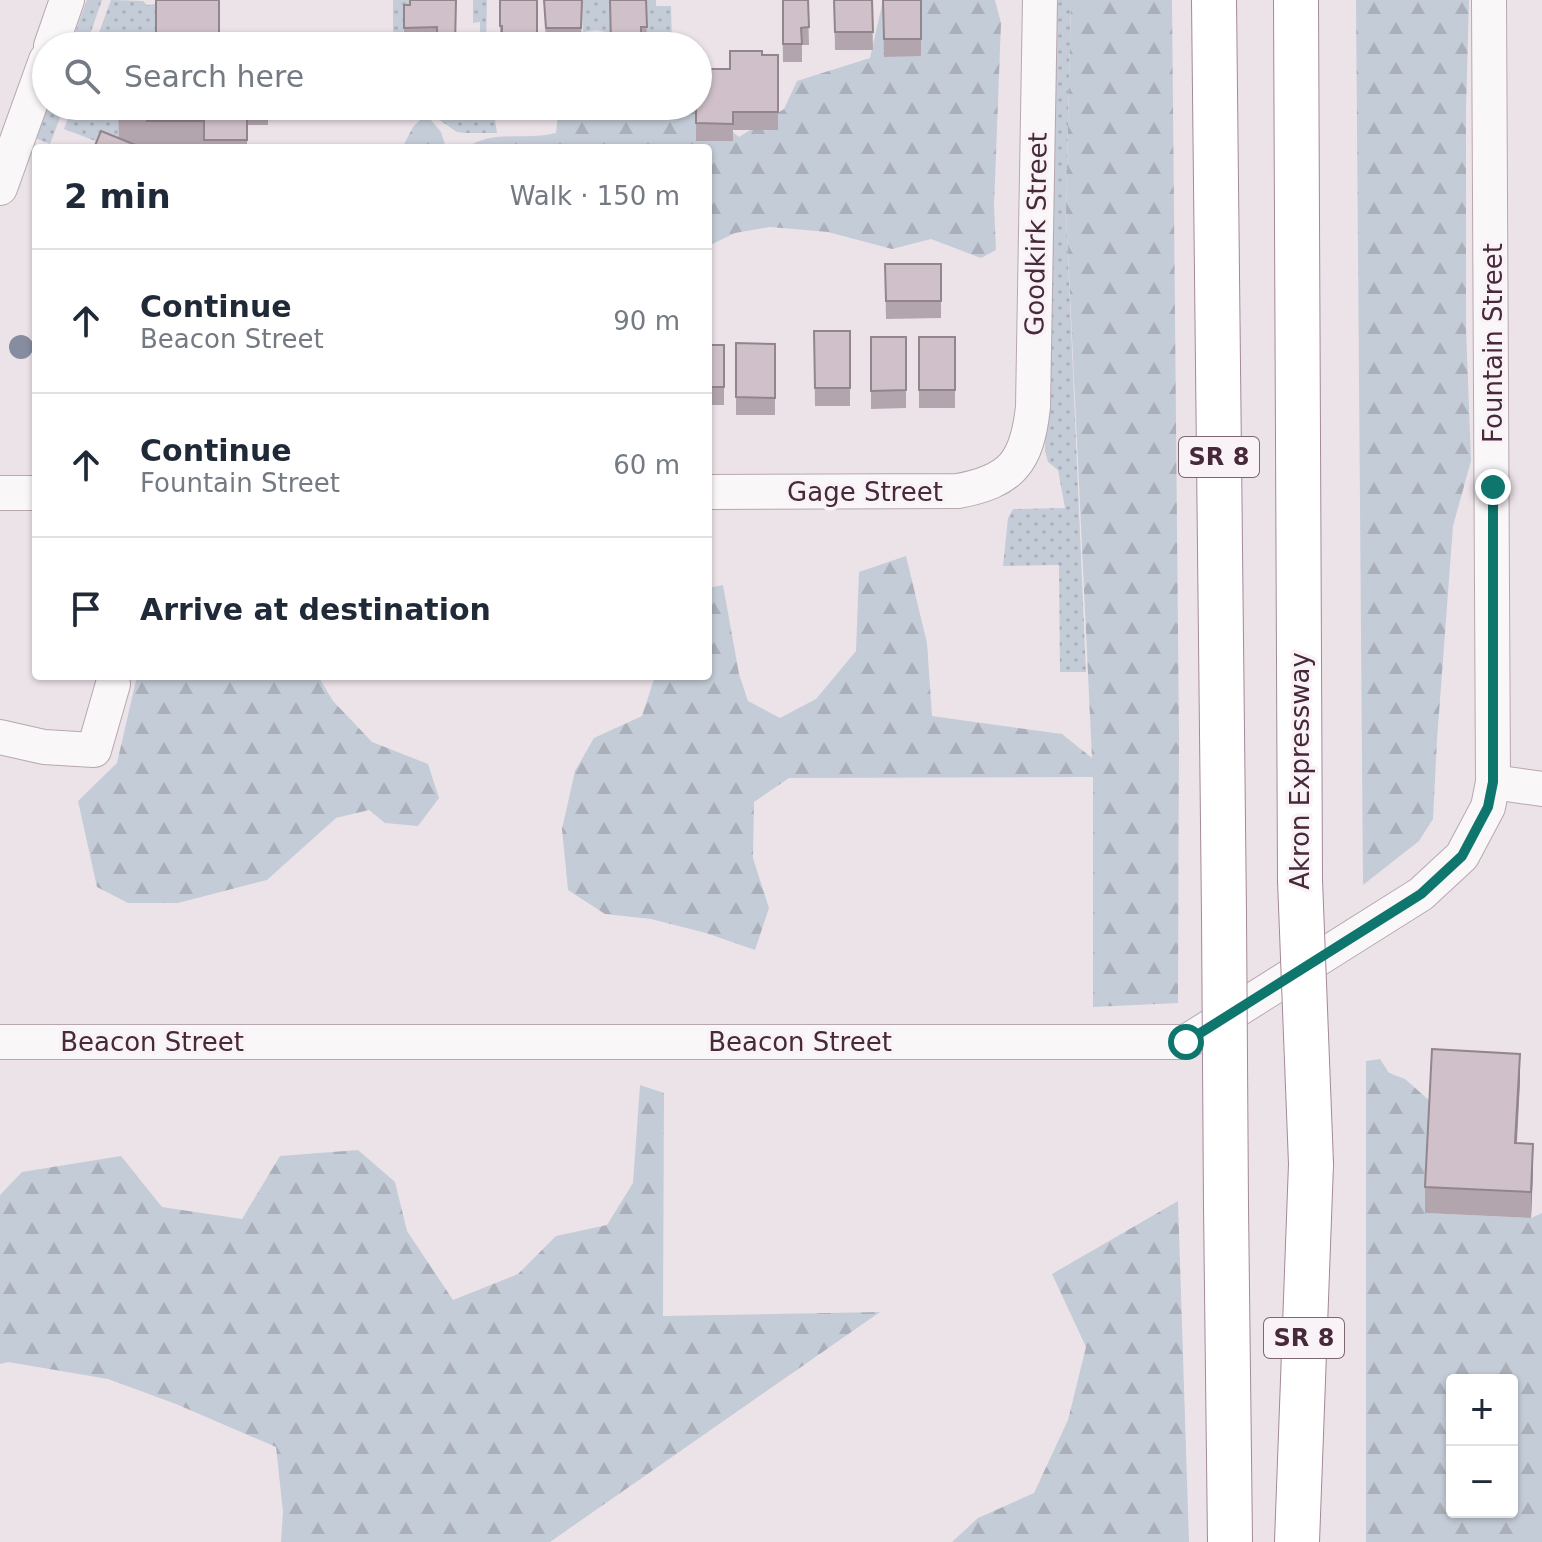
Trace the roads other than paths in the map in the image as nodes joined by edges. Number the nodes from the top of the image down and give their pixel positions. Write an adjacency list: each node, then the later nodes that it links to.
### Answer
1 (67, 0): 6 (street)
2 (1040, 0): 9 (street, Goodkirk Street)
3 (1214, 0): 18 (highway, SR 8, bridge)
4 (1296, 0): 19 (highway, Akron Expressway / SR 8, bridge)
5 (1489, 0): 15 (street, Fountain Street)
6 (56, 32)
7 (32, 99): 8 (street)
8 (0, 188)
9 (1014, 464): 10 (street, Gage Street)
10 (712, 492)
11 (0, 493): 12 (street)
12 (32, 493)
13 (113, 684): 14 (street)
14 (0, 737)
15 (1493, 782): 16 (street); 17 (street, Beacon Street)
16 (1542, 789)
17 (0, 1042)
18 (1230, 1542)
19 (1297, 1542)

